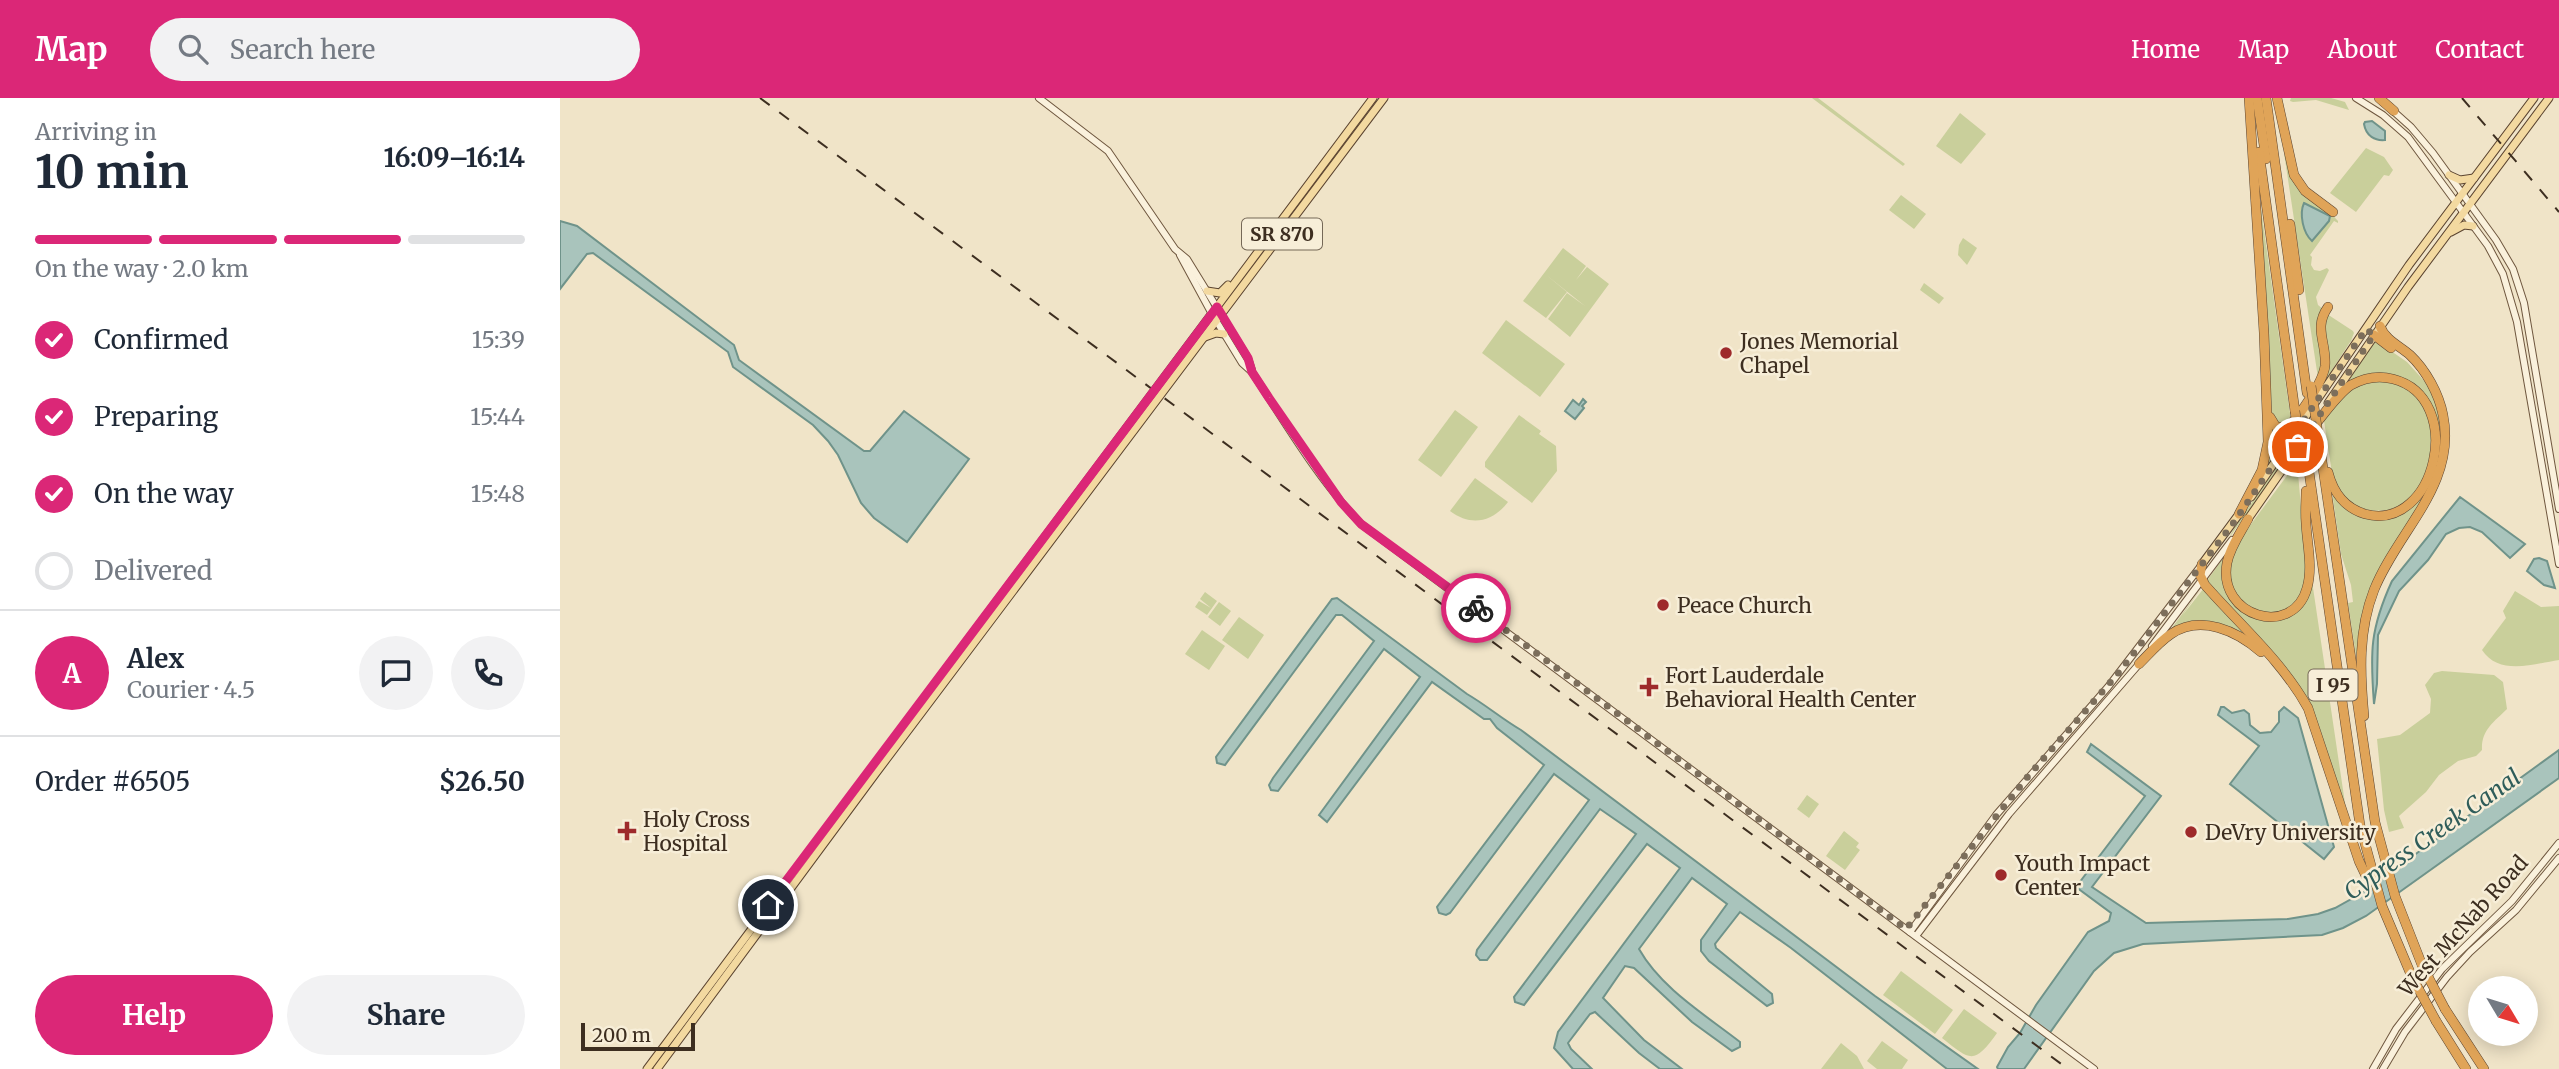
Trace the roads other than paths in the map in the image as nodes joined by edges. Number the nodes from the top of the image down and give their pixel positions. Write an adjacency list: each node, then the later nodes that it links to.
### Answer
1 (1039, 98): 28 (main road)
2 (1373, 98): 15 (main road, SR 870)
3 (1384, 98): 15 (main road, SR 870)
4 (2250, 98): 42 (highway); 43 (highway, I 95)
5 (2257, 98): 43 (highway)
6 (2266, 98): 41 (highway)
7 (2272, 98): 41 (highway, I 95)
8 (2277, 98): 22 (highway)
9 (2356, 98): 19 (main road)
10 (2373, 98): 14 (main road)
11 (2379, 98): 14 (highway)
12 (2533, 98): 17 (main road)
13 (2549, 98): 20 (main road)
14 (2394, 111): 16 (main road)
15 (1326, 168): 21 (main road, SR 870); 27 (main road, SR 870)
16 (2449, 175): 17 (main road); 18 (main road)
17 (2474, 177): 18 (main road)
18 (2462, 194): 19 (main road); 20 (main road)
19 (2456, 203): 23 (main road); 37 (main road)
20 (2470, 204): 23 (main road); 50 (main road)
21 (1292, 206): 25 (main road, SR 870); 27 (main road)
22 (2333, 212)
23 (2463, 213): 24 (main road); 26 (main road)
24 (2473, 226): 26 (main road); 57 (main road)
25 (1272, 233): 29 (main road); 30 (main road, SR 870)
26 (2448, 234): 35 (main road)
27 (1277, 240): 29 (main road, SR 870)
28 (1180, 255): 31 (main road); 33 (main road)
29 (1265, 257): 34 (main road, SR 870)
30 (1235, 282): 31 (main road); 33 (main road, SR 870)
31 (1207, 292): 33 (main road)
32 (2328, 307): 42 (highway)
33 (1214, 311): 34 (main road); 46 (main road, SR 870)
34 (1219, 319): 36 (main road); 38 (main road, SR 870); 39 (main road)
35 (2380, 326): 37 (main road); 40 (highway)
36 (1224, 334): 38 (main road); 39 (main road)
37 (2368, 335): 40 (highway); 44 (main road); 51 (main road)
38 (1205, 338): 48 (main road, SR 870)
39 (1252, 372): 71 (main road)
40 (2428, 378): 61 (highway)
41 (2309, 390): 45 (highway, I 95, bridge)
42 (2267, 391): 51 (highway)
43 (2297, 407): 47 (highway, I 95, bridge)
44 (2308, 433): 45 (highway); 51 (main road)
45 (2317, 444): 61 (highway, I 95); 68 (highway)
46 (1112, 446): 48 (main road); 52 (main road, SR 870)
47 (2305, 462): 49 (highway, I 95); 68 (highway)
48 (1102, 474): 54 (main road, SR 870)
49 (2306, 491): 51 (highway); 68 (highway, I 95)
50 (2559, 509)
51 (2244, 516): 56 (main road); 58 (main road)
52 (1046, 535): 53 (main road, SR 870); 54 (main road)
53 (1038, 545): 55 (main road); 70 (main road, SR 870)
54 (1047, 548): 55 (main road, SR 870)
55 (1039, 559): 72 (main road, SR 870)
56 (2202, 564): 58 (highway); 62 (main road)
57 (2559, 564)
58 (2202, 580): 59 (main road); 60 (highway)
59 (2139, 663): 60 (highway); 64 (main road)
60 (2278, 666): 68 (highway)
61 (2363, 753): 68 (highway, I 95)
62 (2009, 800): 63 (main road); 64 (main road)
63 (1996, 815): 65 (main road); 71 (main road)
64 (2003, 820): 65 (main road)
65 (1994, 832): 71 (main road)
66 (2559, 843): 78 (main road, West McNab Road)
67 (2559, 858): 79 (main road, West McNab Road)
68 (2376, 871): 69 (highway, I 95); 69 (highway, I 95)
69 (2390, 913): 73 (highway, I 95); 73 (highway, I 95)
70 (751, 928): 72 (main road); 75 (main road, SR 870)
71 (1911, 932): 77 (main road)
72 (749, 945): 76 (main road, SR 870)
73 (2415, 974): 74 (highway, I 95, bridge); 74 (highway, I 95)
74 (2438, 1017): 80 (highway, I 95); 81 (highway); 82 (highway); 83 (highway, I 95)
75 (647, 1069)
76 (657, 1069)
77 (2094, 1069)
78 (2373, 1069)
79 (2383, 1069)
80 (2459, 1069)
81 (2466, 1069)
82 (2477, 1069)
83 (2484, 1069)

